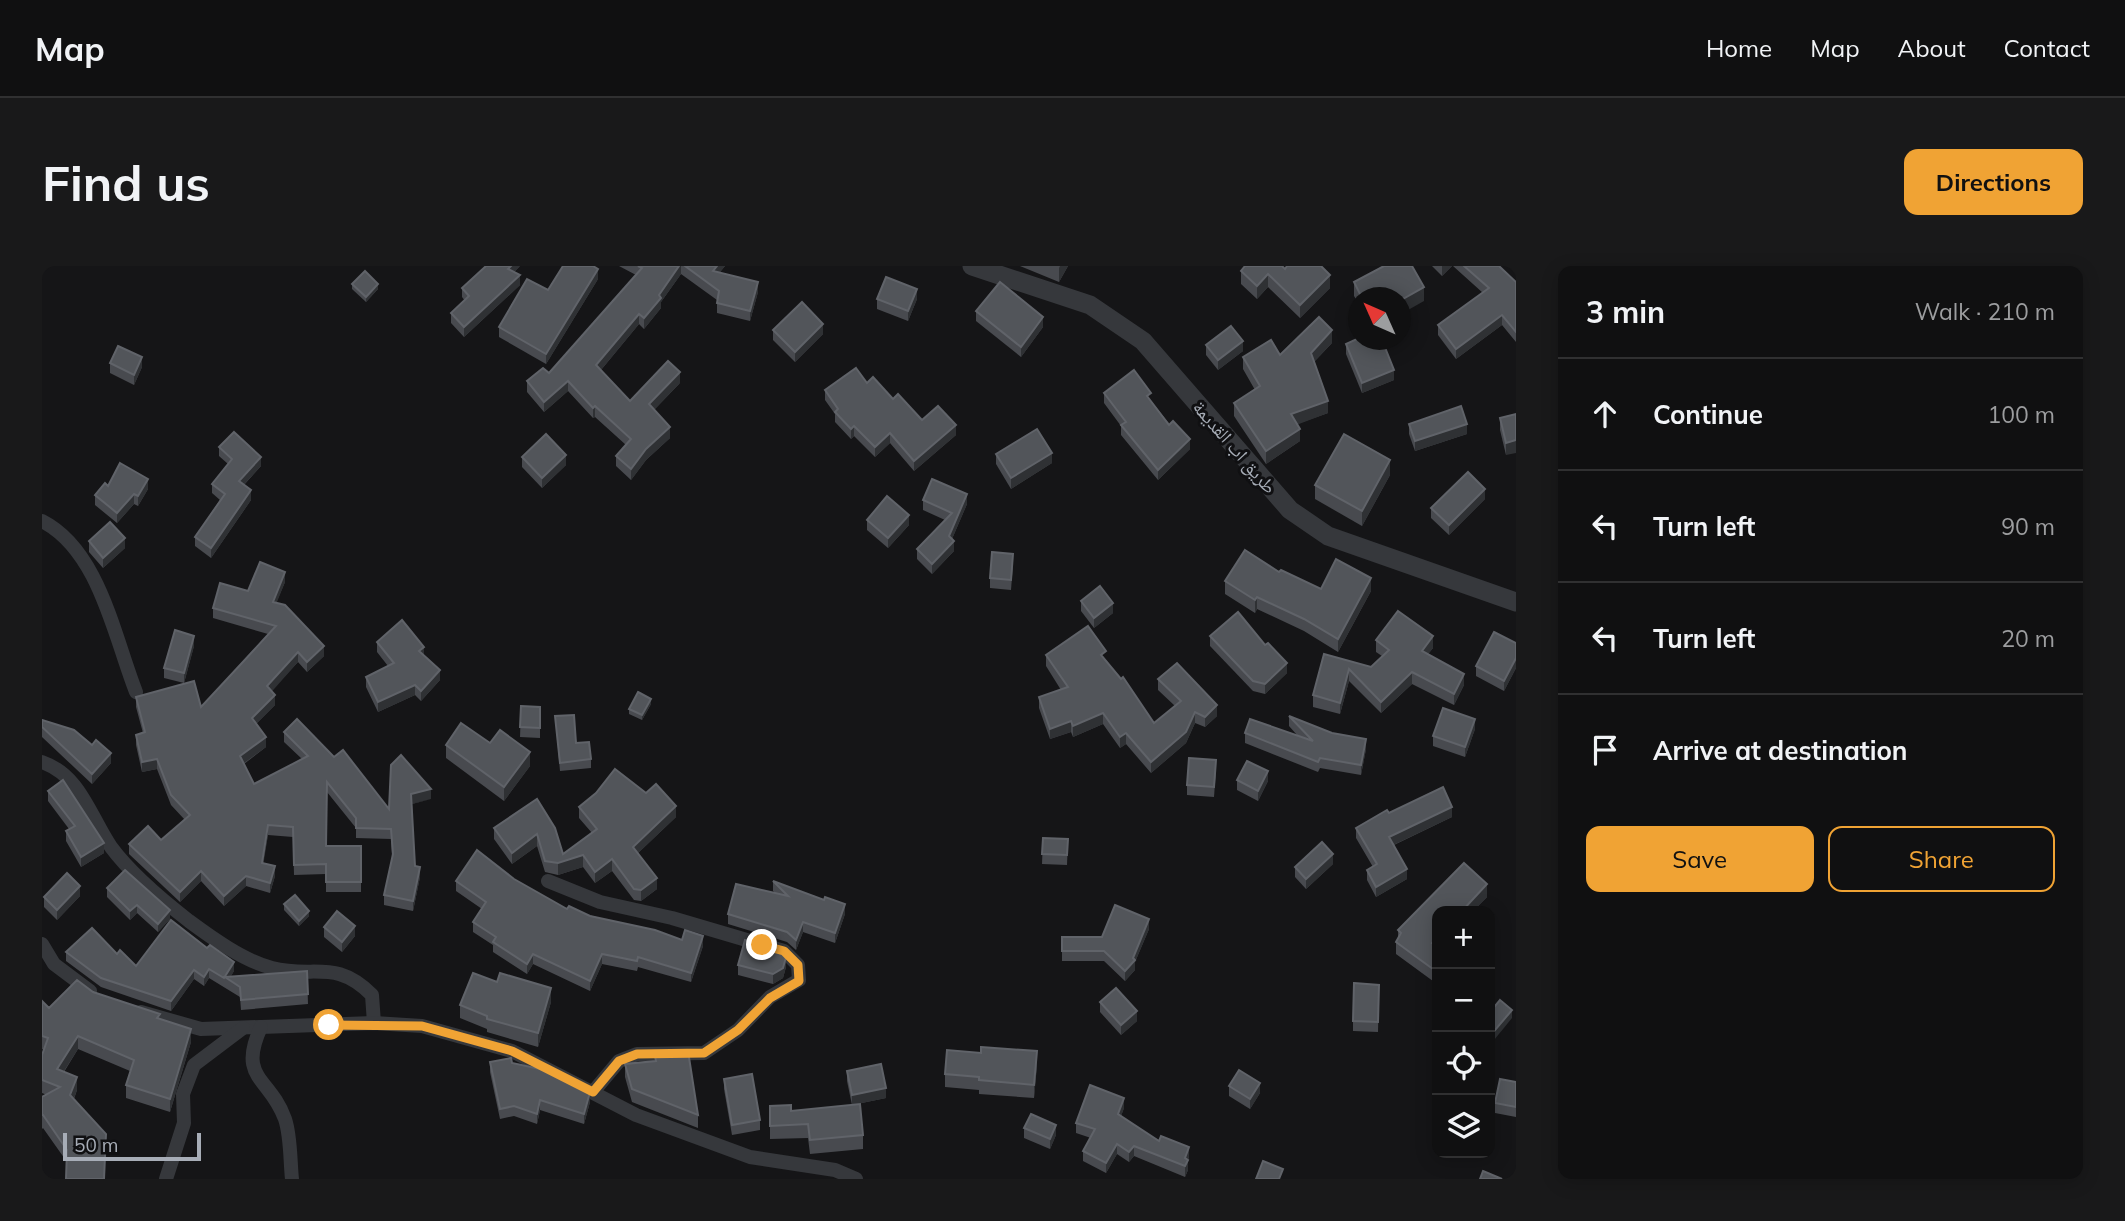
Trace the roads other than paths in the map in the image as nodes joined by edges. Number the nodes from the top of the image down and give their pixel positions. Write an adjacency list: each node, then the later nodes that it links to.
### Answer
1 (972, 266): 3 (street, طريق اب القديمة)
2 (42, 521): 4 (street)
3 (1516, 602)
4 (136, 692)
5 (42, 762): 10 (street)
6 (548, 881): 13 (street)
7 (42, 944): 8 (street)
8 (108, 1000)
9 (131, 1008): 12 (street)
10 (374, 1023): 11 (street); 13 (street)
11 (261, 1027): 12 (street); 15 (street)
12 (243, 1028): 14 (street)
13 (593, 1092): 16 (street)
14 (166, 1179)
15 (292, 1179)
16 (856, 1179)

